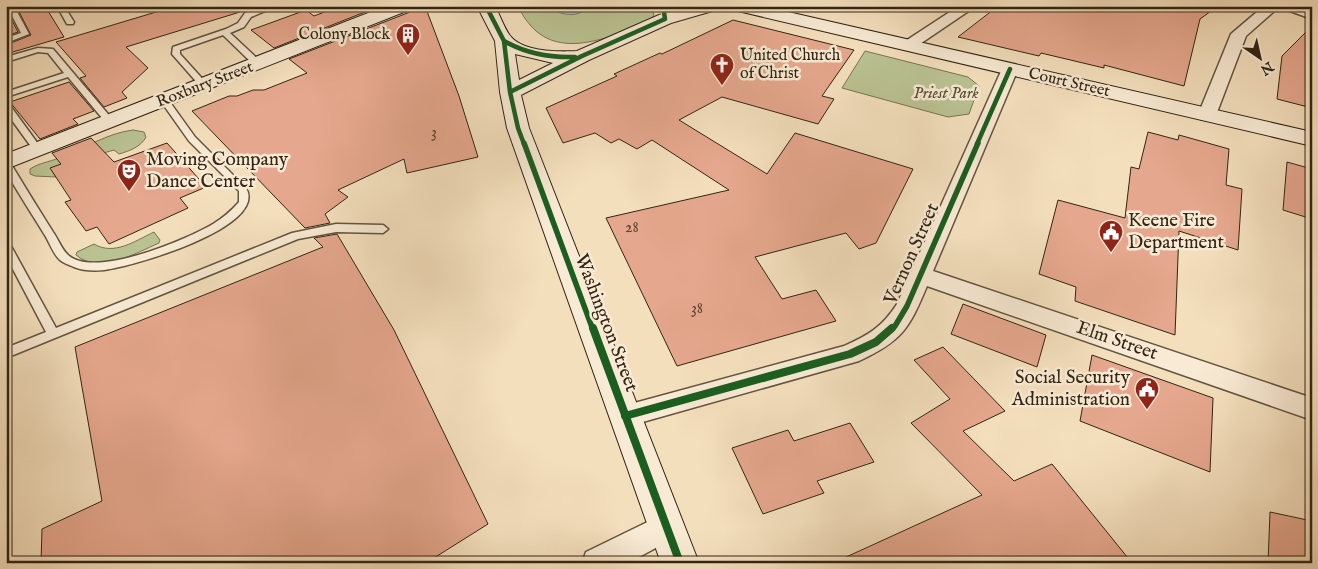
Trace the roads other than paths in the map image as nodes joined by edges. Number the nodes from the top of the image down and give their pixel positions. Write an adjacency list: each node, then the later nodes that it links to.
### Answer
1 (10, 6): 17 (lane)
2 (60, 6): 15 (lane)
3 (247, 6): 12 (lane)
4 (274, 6): 12 (lane)
5 (402, 6): 22 (main road, Roxbury Street)
6 (486, 6): 18 (main road)
7 (710, 6): 13 (main road)
8 (738, 6): 19 (main road, Court Street)
9 (969, 6): 19 (street)
10 (1273, 6): 30 (street)
11 (1279, 6): 14 (lane)
12 (254, 13): 16 (lane)
13 (664, 13): 20 (main road)
14 (1312, 17)
15 (70, 22)
16 (225, 33): 22 (lane); 25 (lane)
17 (6, 41)
18 (504, 41): 20 (main road); 26 (main road, Washington Street)
19 (909, 45): 23 (main road, Court Street)
20 (582, 56): 26 (main road)
21 (6, 60): 24 (lane)
22 (258, 64): 25 (main road, Roxbury Street)
23 (1010, 69): 30 (main road, Court Street); 37 (street, Vernon Street)
24 (69, 74): 27 (lane); 31 (lane)
25 (204, 85): 28 (main road, Roxbury Street)
26 (510, 92): 41 (main road, Washington Street)
27 (6, 95)
28 (164, 100): 31 (main road, Roxbury Street); 34 (lane)
29 (6, 106): 33 (lane)
30 (1207, 115): 32 (main road, Court Street)
31 (110, 122): 33 (main road, Roxbury Street)
32 (1312, 139)
33 (38, 150): 34 (main road, Roxbury Street)
34 (6, 163)
35 (383, 229): 38 (lane)
36 (6, 246): 38 (lane)
37 (922, 275): 40 (street, Elm Street); 41 (street, Vernon Street)
38 (53, 333): 39 (lane)
39 (6, 353)
40 (1312, 409)
41 (625, 416): 42 (main road, Washington Street)
42 (666, 527): 43 (street); 44 (main road, Washington Street)
43 (596, 563)
44 (680, 563)

